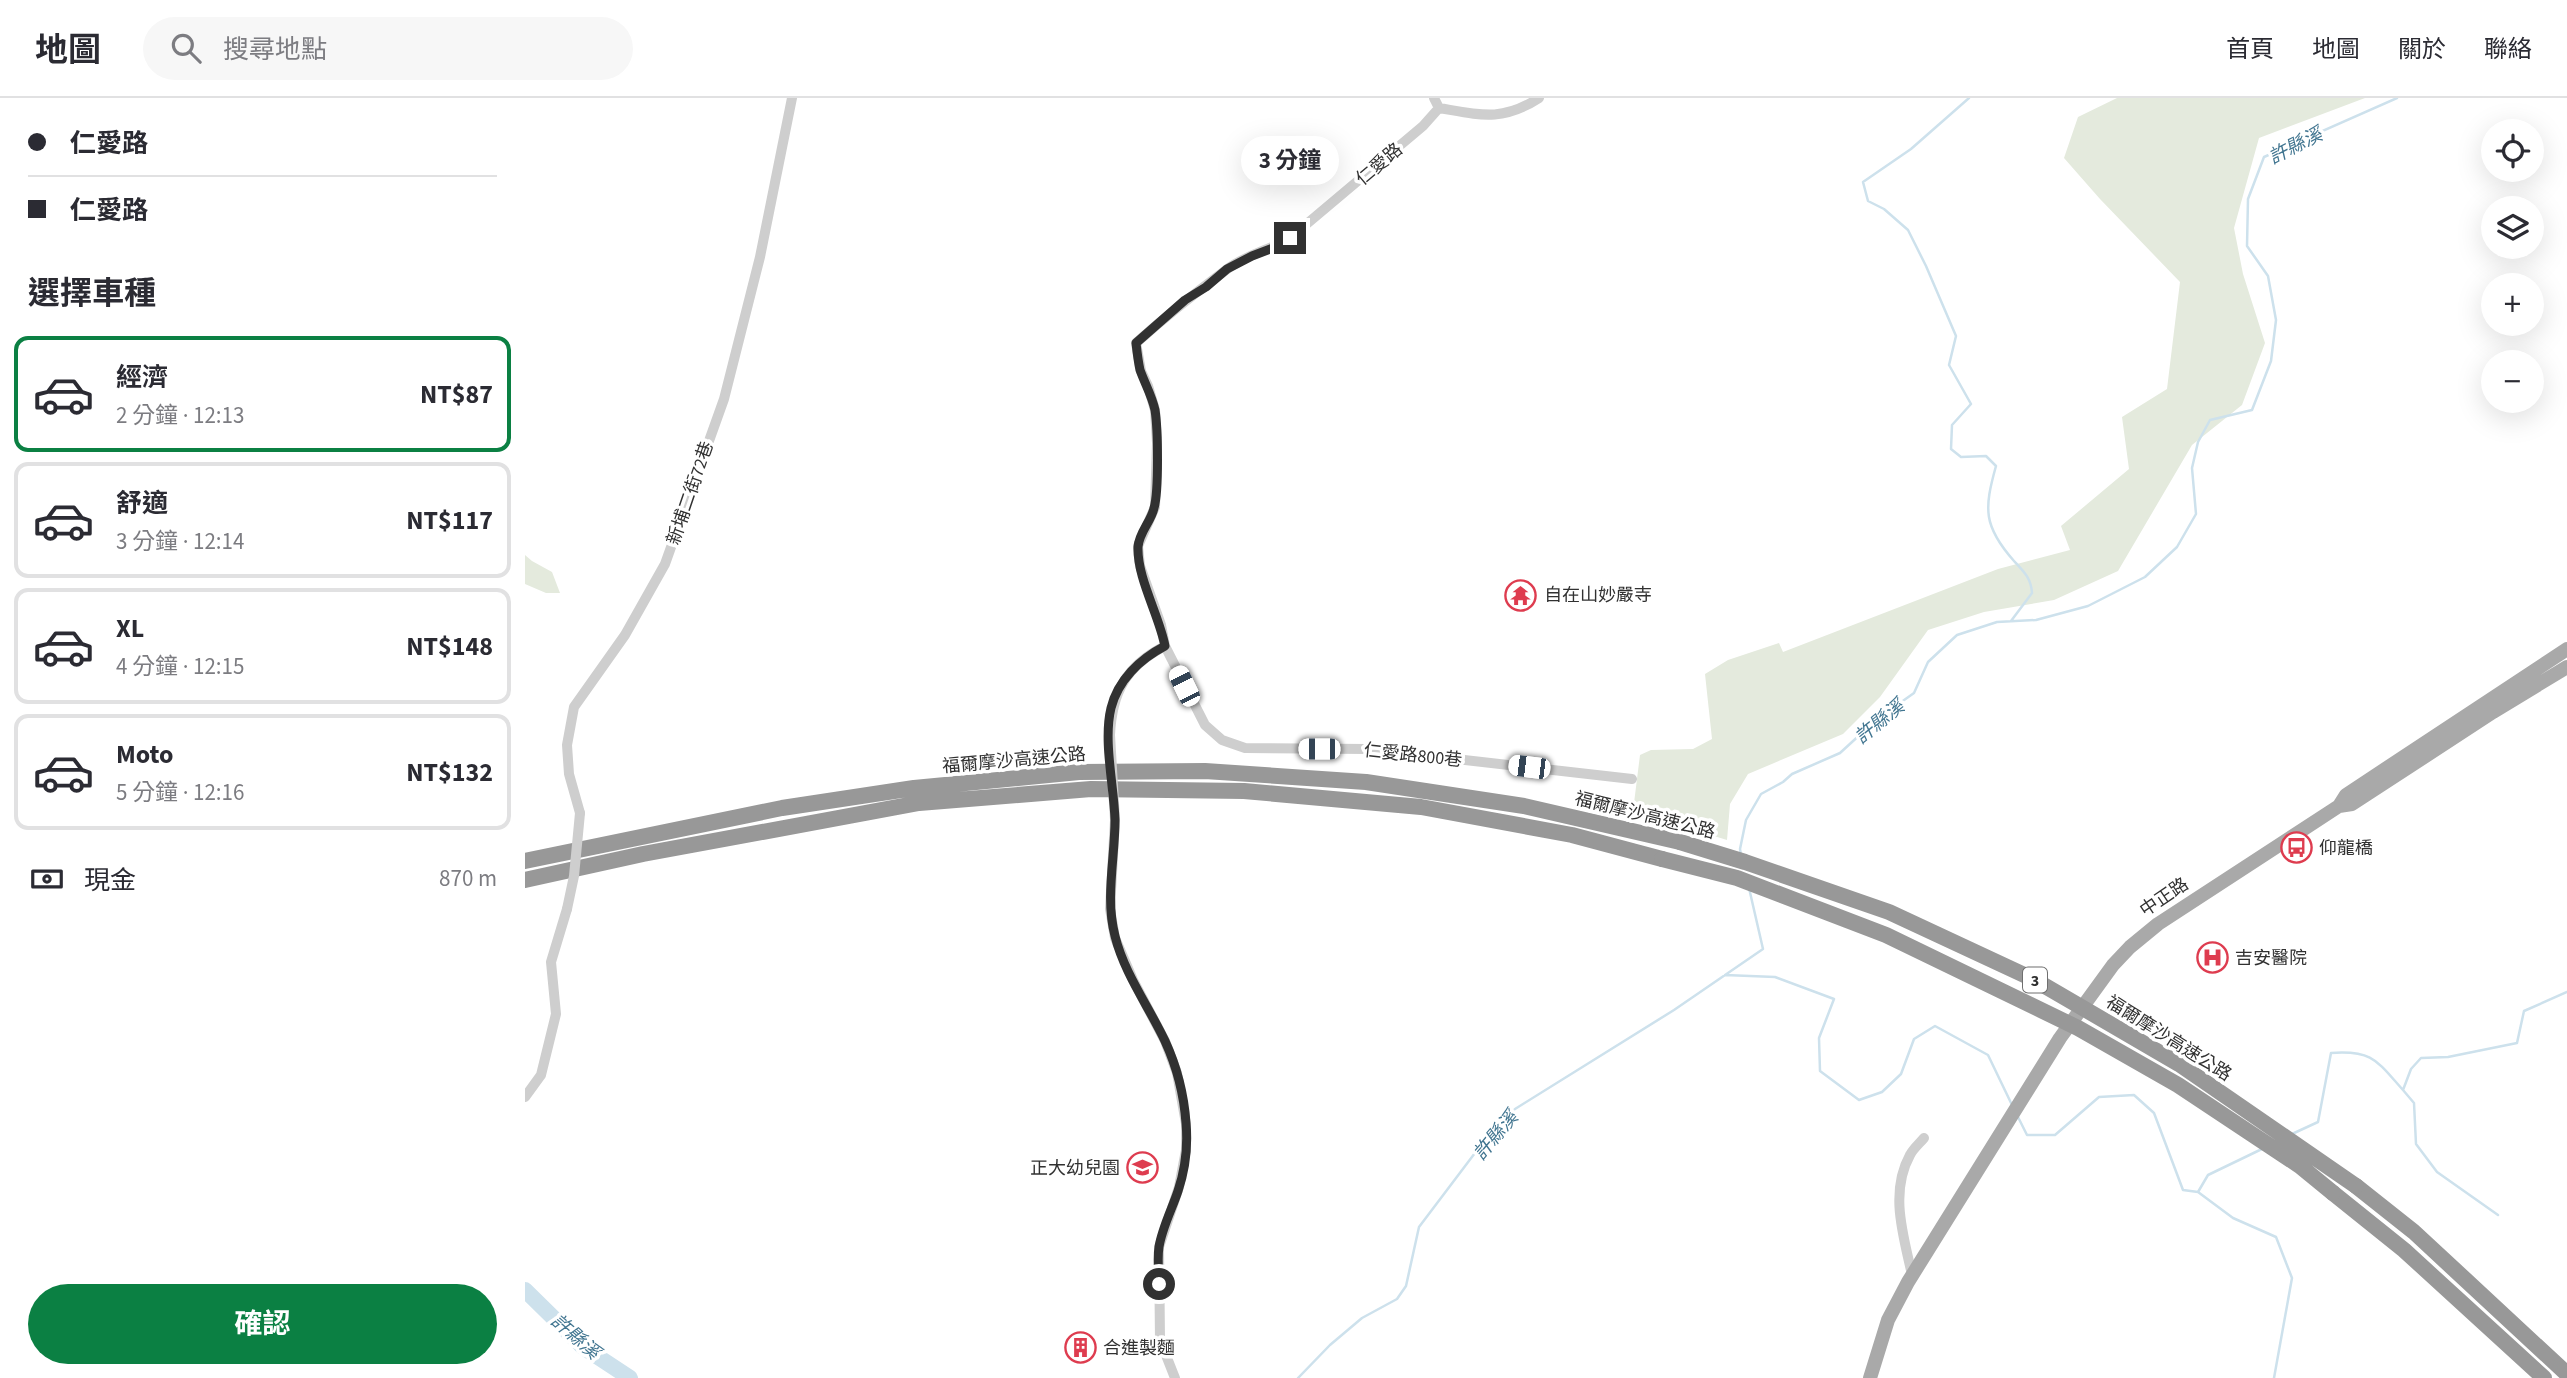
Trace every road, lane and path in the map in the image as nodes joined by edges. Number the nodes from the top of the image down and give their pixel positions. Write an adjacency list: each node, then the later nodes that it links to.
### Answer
1 (792, 98): 11 (street, 新埔二街72巷, bridge)
2 (1539, 98): 3 (street)
3 (1437, 103): 4 (street, 仁愛路)
4 (1165, 646): 7 (street, 仁愛路800巷); 15 (street, bridge)
5 (2567, 649): 8 (main road, 中正路)
6 (2567, 667): 8 (main road, 中正路)
7 (1632, 779)
8 (2339, 806): 13 (main road, 中正路)
9 (525, 861): 14 (highway, 福爾摩沙高速公路 / 3, bridge)
10 (525, 880): 17 (highway, 福爾摩沙高速公路 / 3, bridge)
11 (525, 1097)
12 (1924, 1138): 13 (street)
13 (1912, 1275): 16 (main road)
14 (2567, 1374)
15 (1175, 1378)
16 (1870, 1378)
17 (2544, 1378)

